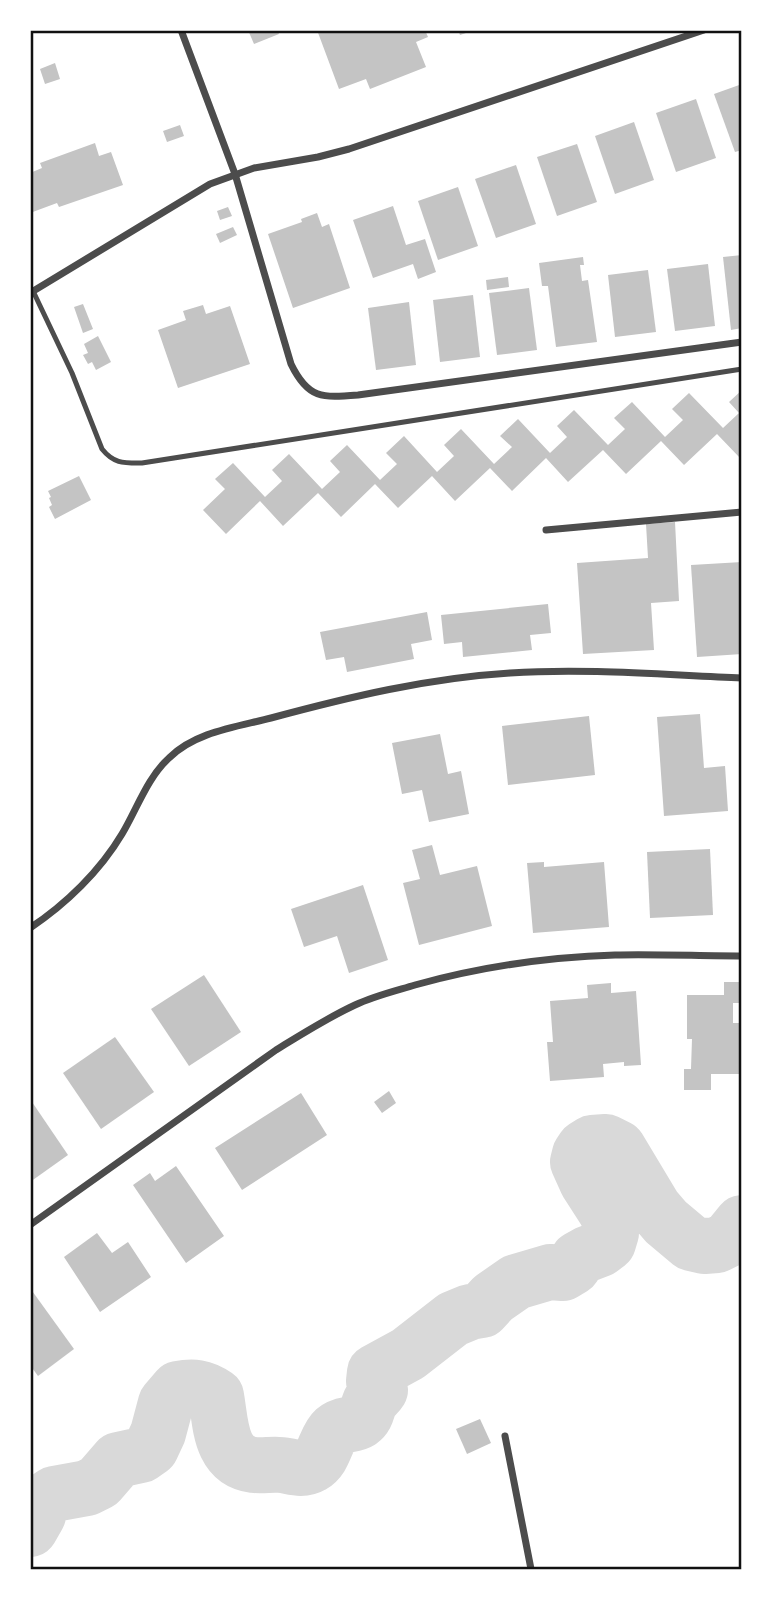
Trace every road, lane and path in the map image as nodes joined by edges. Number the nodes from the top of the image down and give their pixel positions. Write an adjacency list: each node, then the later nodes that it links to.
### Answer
1 (181, 30): 3 (street)
2 (704, 30): 3 (street)
3 (235, 174): 4 (street); 5 (street)
4 (31, 292): 6 (lane)
5 (742, 342)
6 (742, 369)
7 (742, 512): 8 (street)
8 (546, 530)
9 (742, 678): 10 (street)
10 (30, 928)
11 (742, 956): 12 (street)
12 (30, 1225)
13 (505, 1436): 14 (street)
14 (531, 1569)

